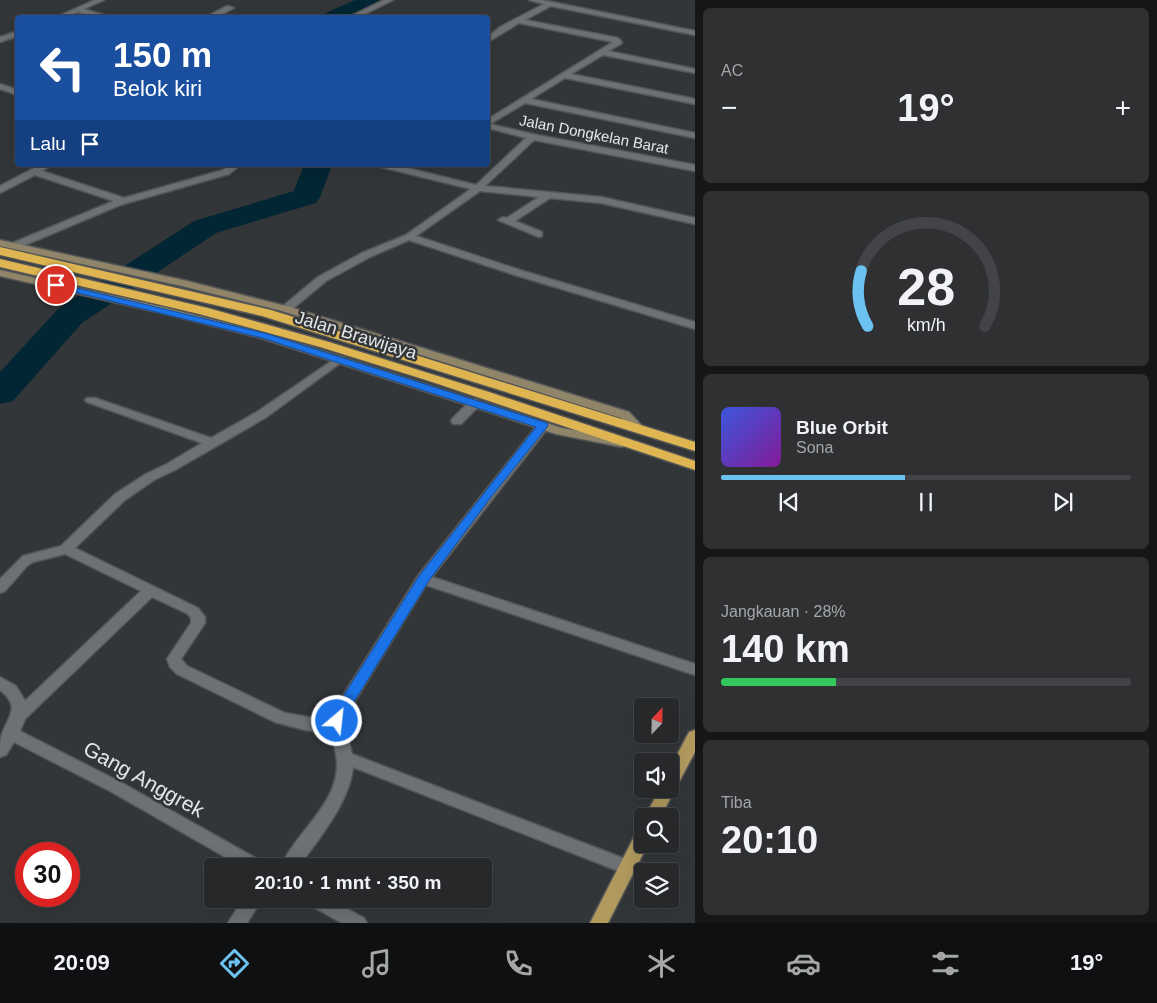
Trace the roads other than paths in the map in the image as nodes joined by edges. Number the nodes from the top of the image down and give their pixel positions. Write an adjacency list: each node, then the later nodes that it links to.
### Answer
1 (101, 0): 6 (street)
2 (390, 0): 10 (street)
3 (532, 0): 4 (street)
4 (550, 4): 11 (street); 12 (street)
5 (230, 8): 9 (street)
6 (78, 10): 7 (street); 8 (street)
7 (66, 15)
8 (98, 15)
9 (214, 15)
10 (357, 15)
11 (518, 21): 14 (street); 16 (street)
12 (694, 33)
13 (15, 34): 15 (street)
14 (490, 39)
15 (0, 40)
16 (601, 52): 17 (street); 18 (street)
17 (694, 71)
18 (563, 75): 21 (street); 22 (street)
19 (0, 86): 20 (street)
20 (15, 92)
21 (524, 100): 23 (street); 25 (street)
22 (694, 102)
23 (490, 121)
24 (490, 126): 26 (street, Jalan Dongkelan Barat)
25 (694, 136)
26 (532, 137): 30 (street, Jalan Dongkelan Barat); 32 (street)
27 (43, 167): 31 (street)
28 (233, 167): 35 (street)
29 (392, 167): 32 (street)
30 (694, 168)
31 (34, 172): 33 (street); 35 (street)
32 (478, 188): 34 (street); 38 (street)
33 (0, 190)
34 (548, 195): 36 (street); 37 (street)
35 (123, 201): 40 (street)
36 (694, 221)
37 (539, 234)
38 (409, 237): 46 (street); 47 (street)
39 (0, 243): 40 (street)
40 (14, 246): 45 (street)
41 (0, 251): 45 (highway, Jalan Brawijaya)
42 (0, 263): 44 (highway, Jalan Brawijaya)
43 (0, 273): 44 (street)
44 (21, 273): 45 (highway, Jalan Brawijaya)
45 (177, 298): 46 (street); 48 (highway, Jalan Brawijaya); 54 (highway, Jalan Brawijaya)
46 (286, 308): 54 (street)
47 (694, 326)
48 (269, 332): 49 (street); 56 (highway, Jalan Brawijaya)
49 (339, 359): 51 (street); 55 (street)
50 (91, 400): 55 (street)
51 (475, 403): 52 (street); 53 (street)
52 (457, 421)
53 (543, 426): 56 (street); 60 (street)
54 (639, 429): 57 (highway, Jalan Brawijaya)
55 (212, 442): 59 (street)
56 (636, 446): 58 (highway, Jalan Brawijaya)
57 (694, 447)
58 (694, 466)
59 (66, 549): 61 (street); 62 (street)
60 (423, 579): 63 (street); 66 (street)
61 (0, 588)
62 (150, 591): 65 (street); 66 (street)
63 (694, 670)
64 (0, 682): 65 (street)
65 (20, 715): 67 (street)
66 (337, 728): 70 (street)
67 (10, 733): 69 (street); 73 (street, Gang Anggrek)
68 (694, 736): 71 (main road)
69 (0, 751)
70 (346, 758): 74 (street); 75 (street)
71 (679, 766)
72 (635, 853): 75 (main road)
73 (241, 858)
74 (295, 858)
75 (628, 867): 80 (main road)
76 (247, 908): 78 (street)
77 (330, 908): 79 (street)
78 (237, 923)
79 (358, 923)
80 (599, 923)

